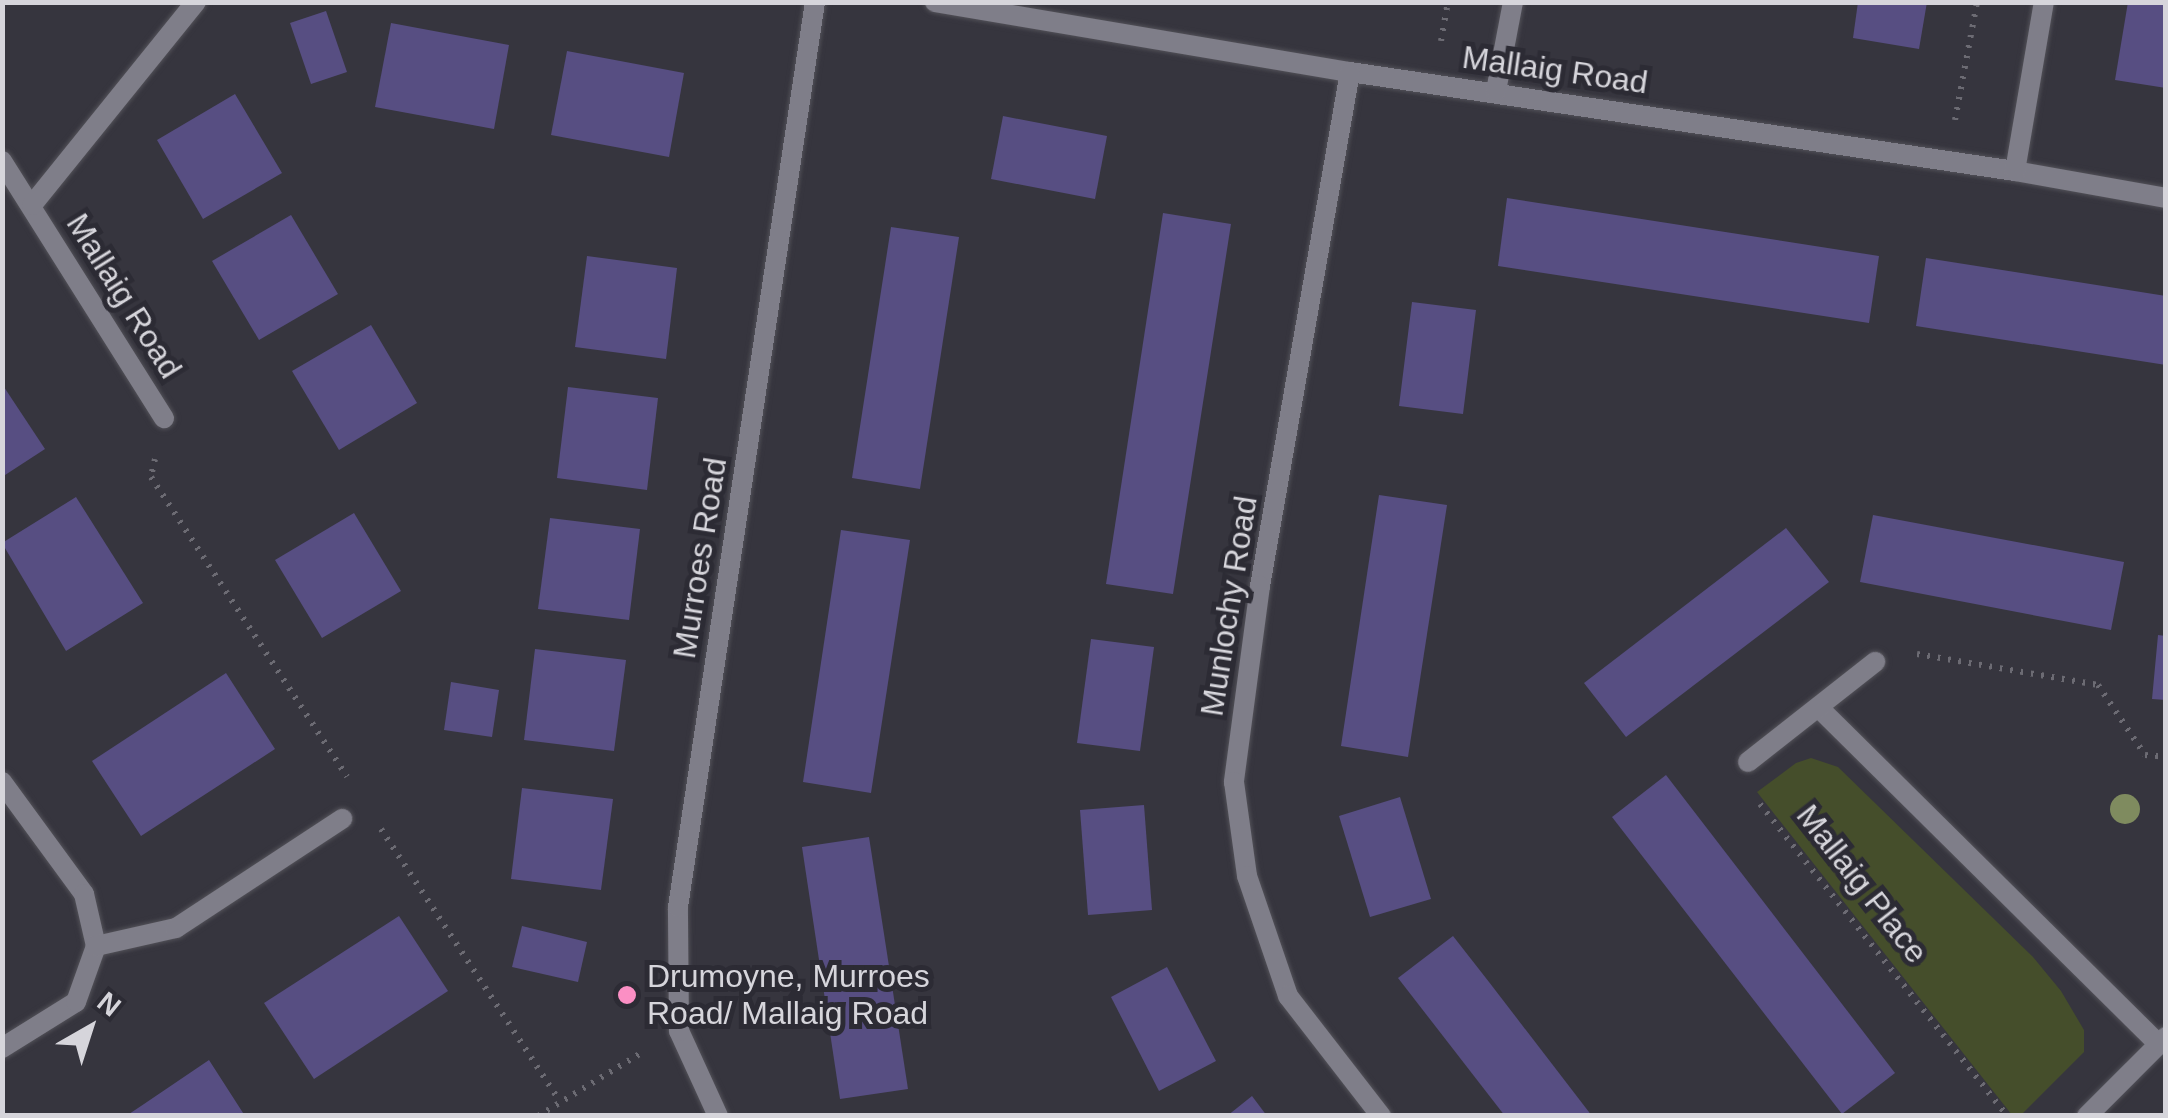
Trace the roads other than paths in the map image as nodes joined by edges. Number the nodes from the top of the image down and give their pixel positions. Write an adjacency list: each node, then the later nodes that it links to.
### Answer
1 (196, 2): 12 (street, Mallaig Road)
2 (815, 2): 22 (street, Murroes Road)
3 (935, 2): 6 (street, Mallaig Road)
4 (1513, 2): 8 (street)
5 (2044, 2): 10 (street)
6 (973, 5): 7 (street, Mallaig Road)
7 (1350, 72): 8 (street, Mallaig Road); 23 (street, Munlochy Road)
8 (1496, 91): 10 (street, Mallaig Road)
9 (2, 161): 12 (street, Mallaig Road)
10 (2015, 171): 11 (street, Mallaig Road)
11 (2166, 198)
12 (32, 205): 13 (street, Mallaig Road)
13 (164, 418)
14 (1876, 662): 15 (street)
15 (1820, 708): 16 (street); 20 (street)
16 (1748, 762)
17 (2, 782): 19 (street)
18 (342, 819): 19 (street)
19 (96, 946): 21 (street)
20 (2162, 1040): 24 (street)
21 (2, 1048)
22 (718, 1116)
23 (1380, 1116)
24 (2087, 1116)

